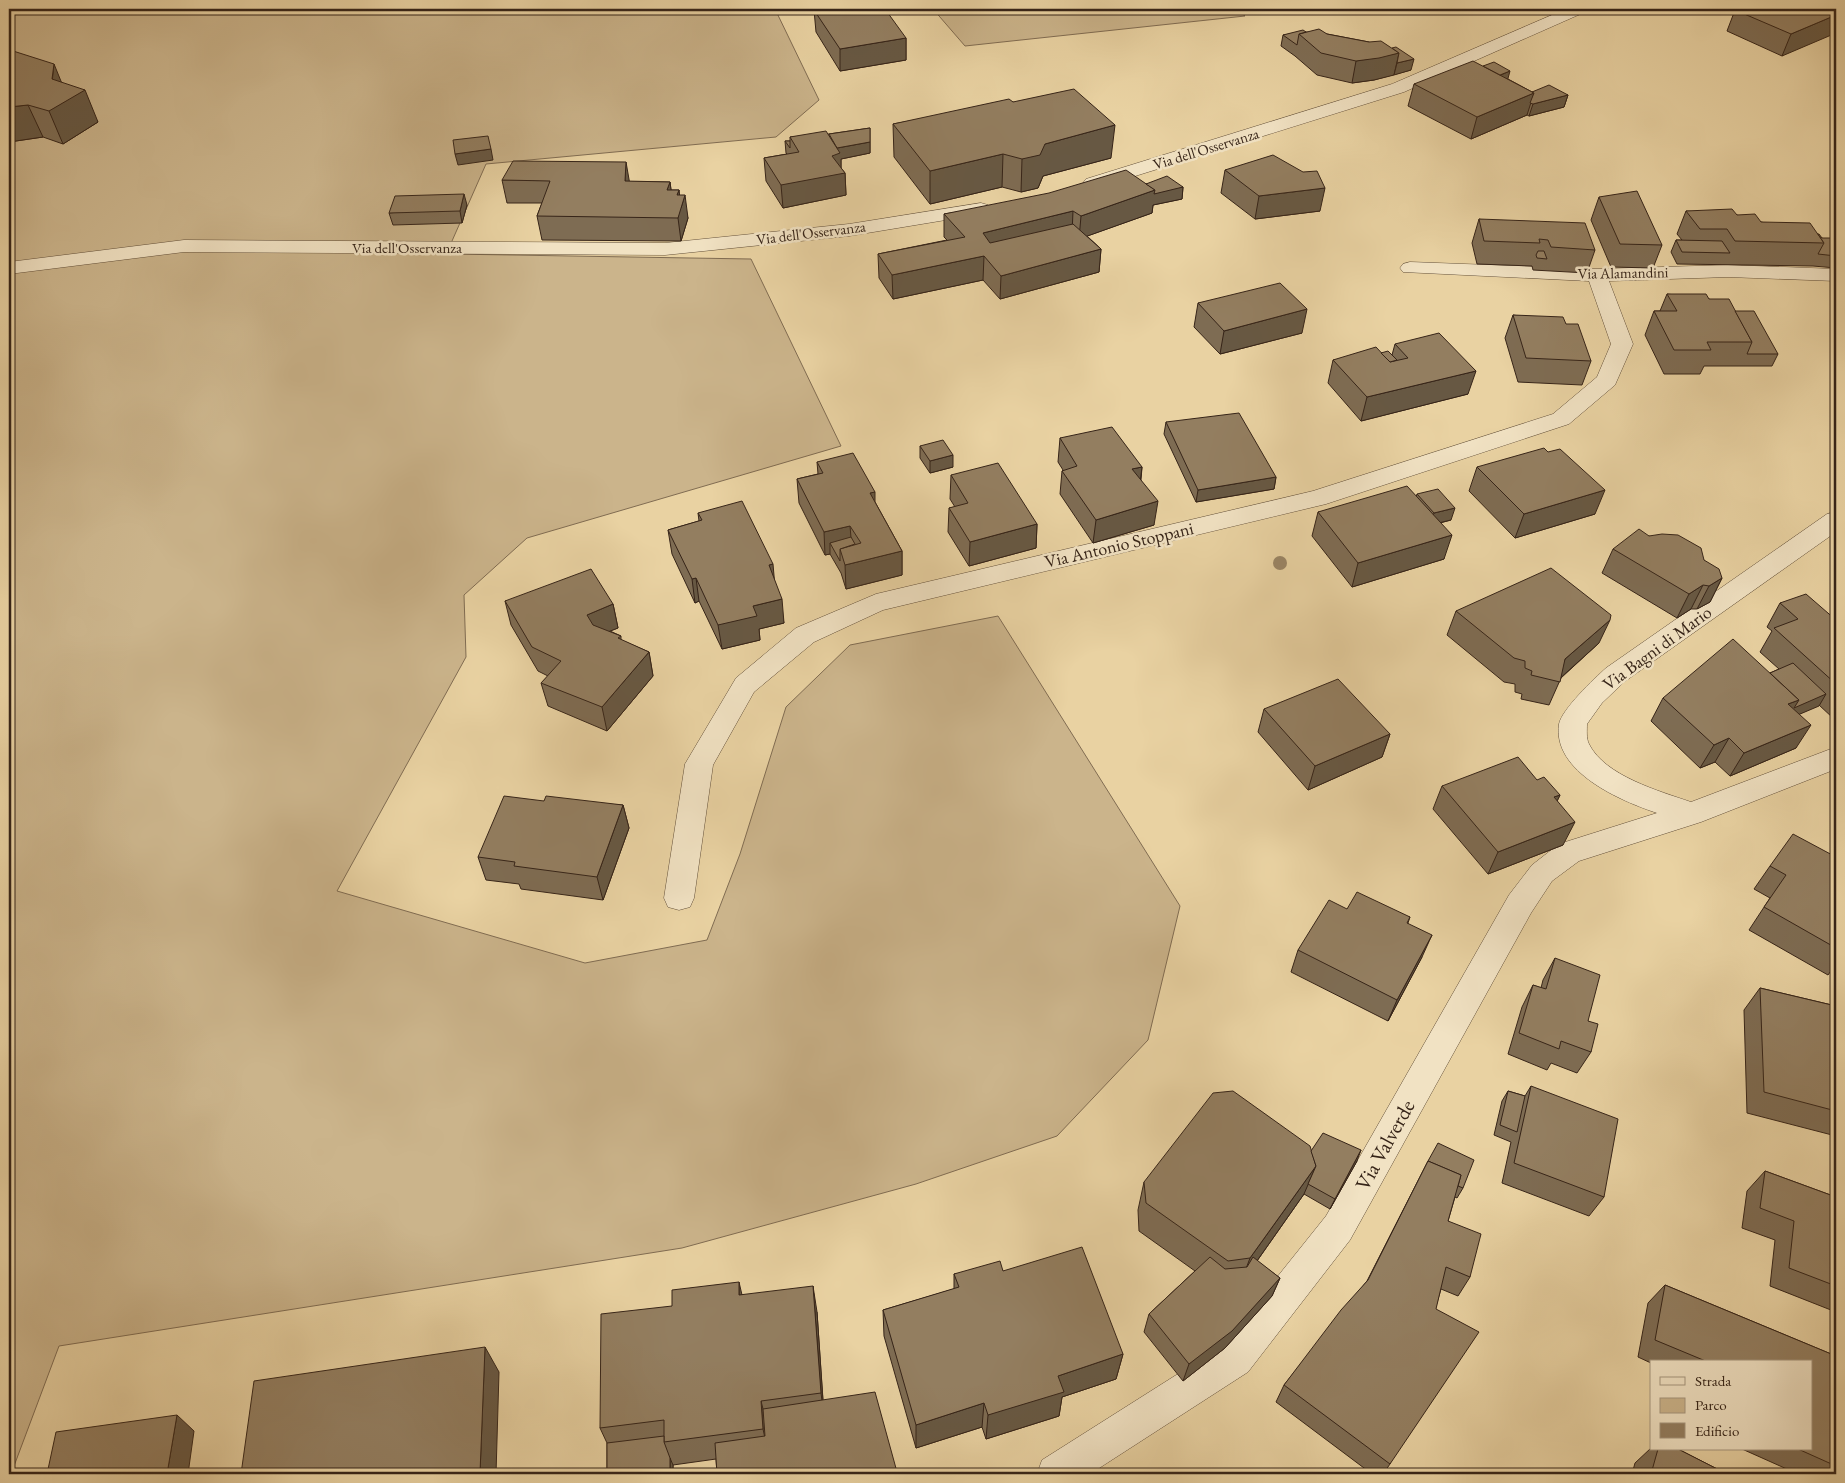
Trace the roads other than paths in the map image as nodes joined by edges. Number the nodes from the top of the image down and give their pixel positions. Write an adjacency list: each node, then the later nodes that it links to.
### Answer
1 (1579, 9): 2 (street, Via dell'Osservanza)
2 (1077, 188)
3 (996, 207): 4 (street, Via dell'Osservanza)
4 (9, 268)
5 (1410, 268): 6 (street, Via Alamandini)
6 (1597, 275): 7 (street, Via Alamandini); 11 (street, Via Antonio Stoppani)
7 (1836, 275)
8 (1836, 520): 10 (street, Via Bagni di Mario)
9 (1836, 758): 10 (street)
10 (1691, 814): 12 (street, Via Valverde)
11 (679, 898)
12 (1056, 1474)

